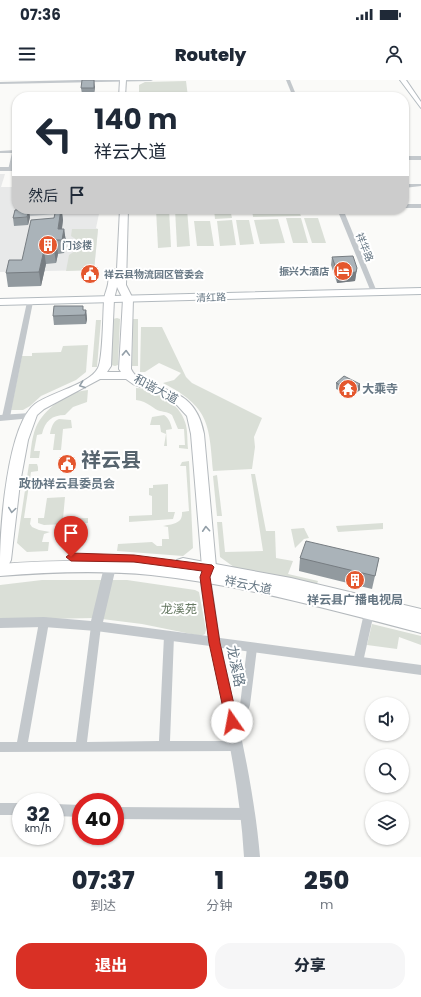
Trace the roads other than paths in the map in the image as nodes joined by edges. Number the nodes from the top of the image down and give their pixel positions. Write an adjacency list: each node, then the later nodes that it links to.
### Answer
1 (125, 80): 2 (street); 5 (street); 6 (main road); 7 (main road)
2 (151, 80)
3 (288, 80): 8 (street)
4 (403, 80): 9 (main road)
5 (0, 83)
6 (123, 92)
7 (126, 92)
8 (292, 92)
9 (421, 105)
10 (12, 151): 11 (street)
11 (0, 152)
12 (409, 158): 13 (street)
13 (421, 158)
14 (12, 162): 16 (street)
15 (0, 169): 16 (street)
16 (10, 169)
17 (421, 185): 18 (street)
18 (409, 186)
19 (409, 206): 20 (street)
20 (421, 206)
21 (29, 214): 25 (street)
22 (117, 214): 28 (main road)
23 (124, 214): 29 (main road, 和谐大道)
24 (342, 214): 27 (street, 祥华路)
25 (16, 215)
26 (421, 291): 27 (main road, 清红路)
27 (374, 292): 29 (main road, 清红路)
28 (109, 299): 29 (main road, 清红路); 31 (main road, 清红路); 33 (main road)
29 (128, 299): 32 (main road, 和谐大道, one-way to 29)
30 (0, 302): 31 (main road, 清红路)
31 (30, 302): 35 (street)
32 (128, 375): 33 (main road); 38 (main road, 和谐大道, one-way to 32)
33 (100, 376): 34 (main road, one-way to 34)
34 (30, 416): 35 (street); 36 (main road, one-way to 36)
35 (3, 418)
36 (1, 564): 37 (highway, 祥云大道); 38 (highway, 祥云大道)
37 (110, 567): 38 (highway, 祥云大道); 43 (street)
38 (207, 572): 39 (highway, 祥云大道); 40 (highway, 祥云大道); 46 (street, 龙溪路)
39 (368, 613): 44 (highway, 祥云大道); 48 (street)
40 (421, 616)
41 (44, 622): 42 (street); 43 (street); 52 (street)
42 (0, 623)
43 (96, 626): 45 (street); 53 (street)
44 (421, 626)
45 (169, 636): 46 (street); 54 (street)
46 (215, 643): 47 (street); 50 (street, 龙溪路)
47 (252, 648): 48 (street); 50 (street)
48 (358, 662): 49 (street)
49 (421, 670)
50 (236, 741): 54 (street); 58 (street, 龙溪路)
51 (0, 747): 52 (street)
52 (22, 747): 53 (street)
53 (82, 747): 54 (street)
54 (164, 747)
55 (0, 809): 56 (street)
56 (12, 809)
57 (124, 812): 58 (street)
58 (249, 814): 59 (street, 龙溪路)
59 (252, 857)

